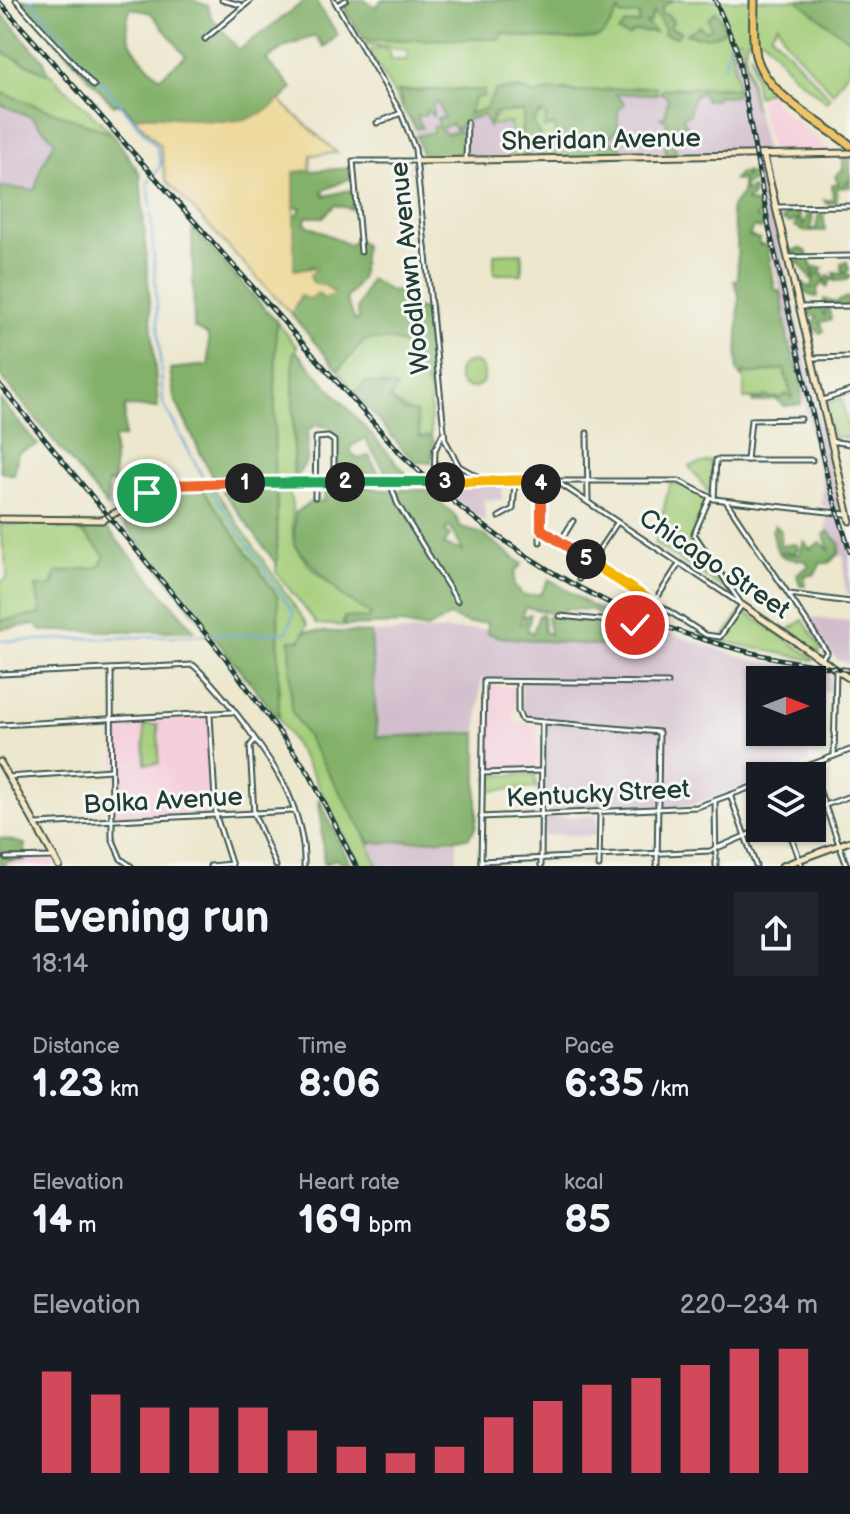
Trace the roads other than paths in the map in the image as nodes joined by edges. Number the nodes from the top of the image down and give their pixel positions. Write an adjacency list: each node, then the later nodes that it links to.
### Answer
1 (16, 0): 10 (street)
2 (222, 0): 8 (street)
3 (251, 0): 8 (street)
4 (334, 0): 7 (street, Woodlawn Avenue)
5 (346, 0): 7 (street)
6 (754, 0): 14 (main road)
7 (337, 5): 11 (street, Woodlawn Avenue)
8 (243, 6): 9 (street)
9 (205, 39)
10 (94, 86)
11 (401, 113): 13 (street); 17 (street, Woodlawn Avenue)
12 (467, 122): 18 (street)
13 (377, 123)
14 (850, 145)
15 (850, 153): 16 (street, Sheridan Avenue)
16 (764, 157): 18 (street, Sheridan Avenue); 20 (street)
17 (418, 161): 18 (street, Sheridan Avenue); 21 (street, Sheridan Avenue); 31 (street, Woodlawn Avenue)
18 (466, 161)
19 (850, 206): 20 (street)
20 (776, 207): 23 (street)
21 (361, 252)
22 (850, 256): 23 (street)
23 (787, 257): 25 (street)
24 (850, 306): 25 (street)
25 (798, 307): 27 (street)
26 (850, 357): 27 (street)
27 (810, 358): 29 (street)
28 (850, 391): 29 (street)
29 (820, 401): 33 (street)
30 (801, 419): 35 (street)
31 (443, 433): 39 (street, Woodlawn Avenue); 44 (street)
32 (587, 433): 41 (street)
33 (829, 441): 34 (street); 51 (street)
34 (850, 444)
35 (747, 460): 36 (street); 47 (street)
36 (812, 460)
37 (504, 480): 38 (street); 39 (street); 50 (street)
38 (541, 480): 40 (street); 55 (street)
39 (489, 481): 44 (street)
40 (556, 481): 41 (street); 49 (street, Chicago Street)
41 (588, 481): 47 (street); 49 (street)
42 (334, 482): 43 (street); 45 (street); 45 (street)
43 (390, 482): 44 (street); 62 (street)
44 (434, 482)
45 (313, 483): 46 (street); 52 (street)
46 (315, 497)
47 (712, 498): 48 (street); 65 (street)
48 (726, 501): 51 (street); 61 (street)
49 (588, 502): 54 (street, Chicago Street)
50 (499, 517)
51 (849, 517)
52 (0, 519)
53 (573, 521): 57 (street)
54 (618, 522): 58 (street); 59 (street, Chicago Street)
55 (541, 529): 56 (street); 57 (street)
56 (540, 542)
57 (560, 542): 58 (street)
58 (591, 562): 60 (street); 64 (street)
59 (679, 563): 64 (street); 65 (street, Chicago Street)
60 (579, 579)
61 (789, 594): 63 (street); 67 (street)
62 (457, 601)
63 (850, 602)
64 (655, 604): 65 (street); 66 (street)
65 (742, 605): 67 (street, Chicago Street)
66 (560, 616)
67 (821, 659): 69 (street, Chicago Street)
68 (111, 668): 70 (street); 75 (street); 77 (street)
69 (836, 670): 71 (street, Chicago Street); 74 (street)
70 (0, 674)
71 (848, 677): 74 (street)
72 (668, 683): 73 (street)
73 (518, 684): 78 (street); 87 (street)
74 (835, 684): 82 (street)
75 (232, 712): 76 (street); 80 (street)
76 (210, 715): 77 (street); 100 (street)
77 (111, 719): 79 (street); 85 (street)
78 (542, 723): 86 (street); 94 (street)
79 (0, 725)
80 (254, 741): 96 (street); 98 (street)
81 (850, 751): 82 (street)
82 (834, 756): 84 (street)
83 (0, 762): 88 (street)
84 (818, 762)
85 (111, 770): 88 (street); 102 (street)
86 (541, 771): 87 (street); 99 (street)
87 (482, 773): 101 (street)
88 (8, 777): 103 (street)
89 (746, 789): 90 (street, Kentucky Street)
90 (730, 795): 92 (street, Kentucky Street); 104 (street)
91 (850, 796): 93 (street)
92 (715, 801): 94 (street, Kentucky Street); 108 (street)
93 (826, 804)
94 (658, 810): 97 (street, Kentucky Street); 109 (street)
95 (826, 810): 107 (street)
96 (293, 811): 98 (street, Bolka Avenue); 121 (street)
97 (600, 813): 99 (street, Kentucky Street); 110 (street)
98 (254, 814): 100 (street, Bolka Avenue); 120 (street)
99 (541, 814): 101 (street, Kentucky Street); 113 (street)
100 (216, 816): 102 (street, Bolka Avenue); 116 (street)
101 (481, 817): 114 (street)
102 (111, 821): 103 (street, Bolka Avenue); 118 (street)
103 (35, 824): 111 (street)
104 (745, 835): 108 (street); 126 (street)
105 (850, 841): 107 (street)
106 (793, 842): 115 (street)
107 (839, 845): 115 (street); 128 (street)
108 (716, 847): 109 (street); 125 (street)
109 (657, 854): 110 (street); 124 (street)
110 (599, 856): 113 (street); 123 (street)
111 (54, 857): 112 (street); 117 (street)
112 (6, 858)
113 (541, 859): 114 (street); 122 (street)
114 (481, 863)
115 (801, 863): 127 (street)
116 (231, 865): 119 (street)
117 (59, 866)
118 (131, 866)
119 (210, 866)
120 (276, 866)
121 (304, 866)
122 (541, 866)
123 (599, 866)
124 (657, 866)
125 (716, 866)
126 (756, 866)
127 (782, 866)
128 (847, 866)

